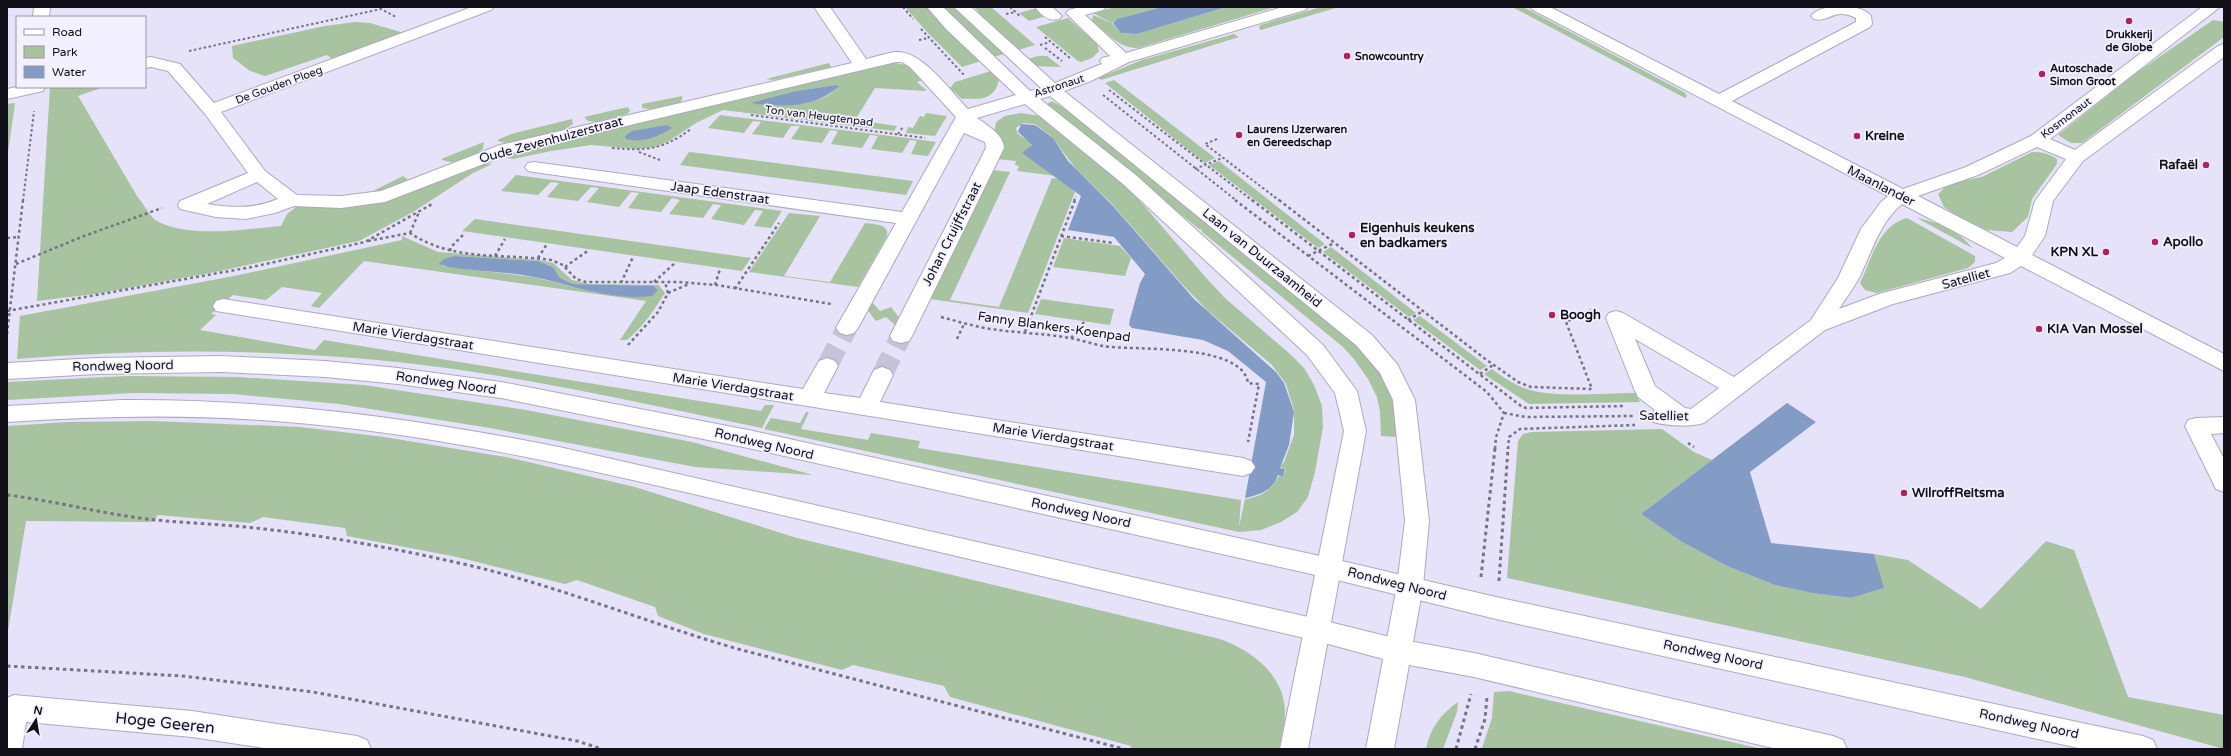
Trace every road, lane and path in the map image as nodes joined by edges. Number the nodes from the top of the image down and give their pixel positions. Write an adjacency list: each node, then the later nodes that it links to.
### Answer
1 (486, 7): 12 (street, De Gouden Ploeg)
2 (822, 7): 18 (street)
3 (935, 7): 23 (street, Laan van Duurzaamheid)
4 (962, 7): 20 (street, Laan van Duurzaamheid)
5 (1010, 7): 11 (path)
6 (1098, 7): 16 (street)
7 (1300, 7): 16 (street, Astronaut)
8 (1538, 7): 24 (street, Maanlander)
9 (2216, 10): 34 (street, Kosmonaut)
10 (1819, 16): 24 (street)
11 (1025, 21)
12 (422, 32): 17 (path); 25 (street, De Gouden Ploeg)
13 (1040, 33): 19 (path)
14 (1036, 40): 19 (path)
15 (2224, 49): 36 (street)
16 (1123, 59): 19 (street, Astronaut)
17 (148, 62): 25 (street)
18 (861, 64): 28 (street, Oude Zevenhuizerstraat); 43 (street, Oude Zevenhuizerstraat)
19 (1081, 70): 20 (street, Astronaut); 37 (path)
20 (1046, 85): 23 (street, Astronaut); 114 (street, Laan van Duurzaamheid)
21 (33, 88): 22 (street)
22 (7, 94)
23 (1028, 97): 28 (street); 113 (street, Laan van Duurzaamheid)
24 (1718, 102): 42 (street, Maanlander)
25 (211, 110): 40 (street)
26 (34, 111): 52 (path)
27 (746, 115): 30 (path, Ton van Heugtenpad)
28 (965, 116): 31 (street, Johan Cruijffstraat); 32 (street)
29 (903, 127): 30 (path)
30 (898, 134): 32 (path, Ton van Heugtenpad)
31 (986, 134): 32 (street); 79 (street, Johan Cruijffstraat)
32 (952, 138): 48 (street)
33 (1217, 139): 35 (path)
34 (2037, 140): 36 (street, Kosmonaut); 42 (street, Kosmonaut)
35 (1222, 157): 37 (path); 56 (path)
36 (2077, 157): 65 (street)
37 (1204, 165): 39 (path); 61 (path)
38 (534, 167): 45 (street, Jaap Edenstraat)
39 (1195, 169)
40 (259, 175): 43 (street); 46 (street)
41 (1076, 196): 51 (path)
42 (1900, 196): 65 (street, Maanlander); 87 (street, Satelliet)
43 (292, 200): 46 (street)
44 (433, 203): 47 (path)
45 (793, 203): 48 (street, Jaap Edenstraat); 76 (path)
46 (187, 204): 68 (path)
47 (419, 212): 49 (path); 55 (path)
48 (907, 218): 83 (street)
49 (410, 233): 55 (path); 60 (path)
50 (465, 233): 60 (path)
51 (1061, 236): 57 (path); 88 (path)
52 (18, 237): 53 (path); 68 (path)
53 (7, 238)
54 (505, 238): 62 (path)
55 (365, 242): 80 (path)
56 (1334, 242): 61 (path); 81 (path)
57 (1114, 243)
58 (547, 244): 66 (path)
59 (589, 250): 69 (path)
60 (450, 251): 62 (path)
61 (1318, 251): 64 (path); 84 (path)
62 (495, 256): 66 (path)
63 (633, 256): 71 (path)
64 (1308, 256)
65 (2021, 257): 87 (street, Satelliet); 93 (street, Maanlander)
66 (538, 258): 69 (path)
67 (675, 263): 72 (path)
68 (16, 264): 80 (path)
69 (565, 267): 71 (path)
70 (720, 269): 75 (path)
71 (621, 282): 72 (path)
72 (654, 282): 73 (path)
73 (665, 282): 74 (path); 77 (path)
74 (690, 284): 75 (path); 77 (path)
75 (715, 285): 76 (path)
76 (735, 289): 83 (path)
77 (668, 293): 96 (path)
78 (223, 306): 96 (street, Marie Vierdagstraat)
79 (914, 310): 86 (path, Fanny Blankers-Koenpad); 90 (street, Johan Cruijffstraat)
80 (9, 311): 89 (path)
81 (1423, 311): 84 (path); 94 (path)
82 (1616, 318): 94 (path); 100 (street); 105 (street)
83 (852, 320)
84 (1408, 320): 98 (path)
85 (1084, 322): 91 (path)
86 (964, 324): 88 (path, Fanny Blankers-Koenpad); 92 (path, Fanny Blankers-Koenpad)
87 (1818, 325): 100 (street, Satelliet)
88 (1025, 332): 91 (path, Fanny Blankers-Koenpad)
89 (7, 334)
90 (901, 336)
91 (1071, 338): 110 (path, Fanny Blankers-Koenpad)
92 (957, 339)
93 (2224, 363)
94 (1493, 365): 98 (path)
95 (827, 366): 101 (street)
96 (609, 368): 101 (street, Marie Vierdagstraat)
97 (7, 371): 113 (street, Rondweg Noord)
98 (1480, 374): 105 (path)
99 (882, 375): 102 (street)
100 (1735, 388): 105 (street, Satelliet)
101 (809, 399): 102 (street, Marie Vierdagstraat)
102 (866, 408): 110 (street, Marie Vierdagstraat)
103 (1504, 413): 105 (path, Satelliet)
104 (7, 414): 116 (street)
105 (1670, 416)
106 (1640, 425): 115 (path)
107 (2224, 425): 111 (street)
108 (1681, 438): 109 (path)
109 (1694, 447)
110 (1243, 467)
111 (2224, 483)
112 (7, 495): 122 (path)
113 (1329, 568): 114 (street, Rondweg Noord); 116 (street, Laan van Duurzaamheid)
114 (1410, 586): 115 (street, Rondweg Noord); 117 (street, Laan van Duurzaamheid)
115 (1496, 608): 126 (street, Rondweg Noord)
116 (1317, 630): 117 (street); 123 (street, Laan van Duurzaamheid)
117 (1398, 651): 124 (street, Laan van Duurzaamheid); 125 (street)
118 (7, 666): 121 (path)
119 (8, 749): 120 (street, Hoge Geeren)
120 (356, 749)
121 (602, 749)
122 (1124, 749)
123 (1294, 749)
124 (1380, 749)
125 (1833, 749)
126 (2143, 749)

